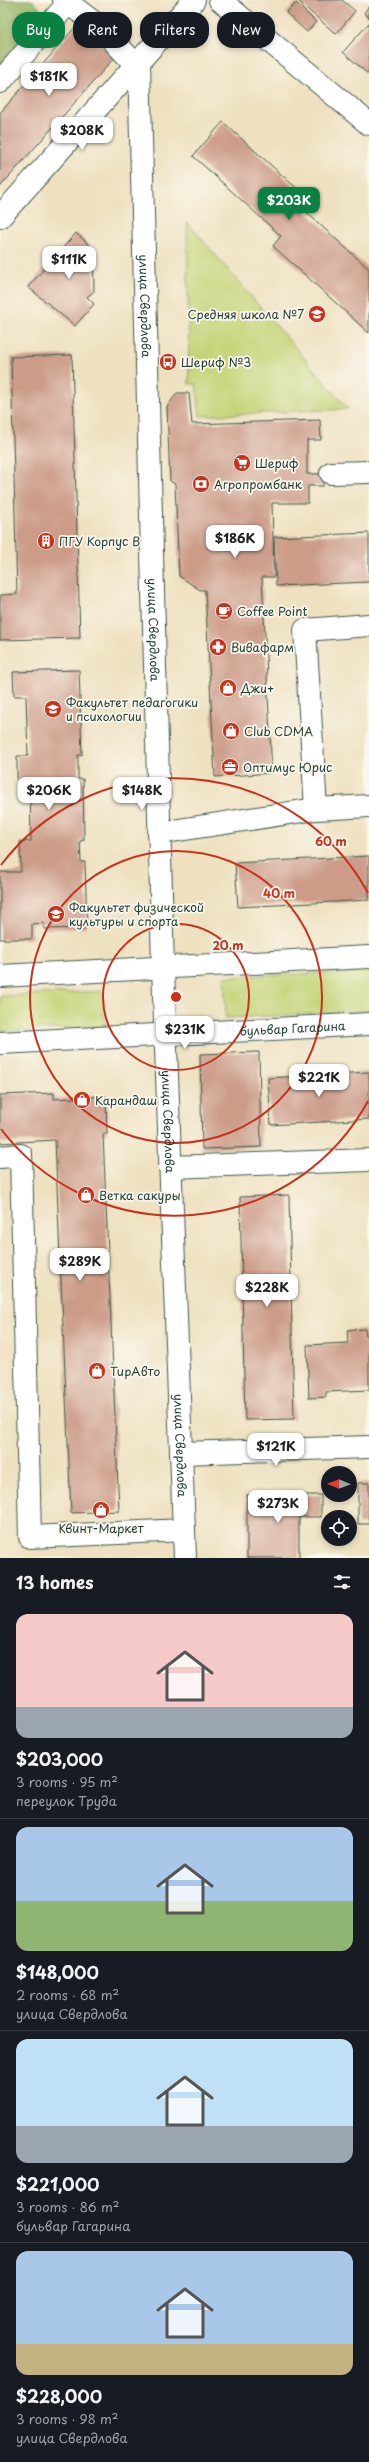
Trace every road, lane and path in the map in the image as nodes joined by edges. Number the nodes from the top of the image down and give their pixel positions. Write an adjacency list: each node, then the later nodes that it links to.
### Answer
1 (194, 0): 4 (street)
2 (220, 0): 6 (street)
3 (66, 2): 4 (street); 5 (street)
4 (137, 63): 7 (street); 13 (street, улица Свердлова)
5 (0, 82)
6 (369, 124)
7 (0, 217)
8 (369, 472): 9 (street)
9 (331, 473)
10 (369, 625): 12 (street)
11 (369, 806): 12 (street)
12 (316, 809): 13 (street)
13 (159, 833): 15 (street, улица Свердлова)
14 (369, 957): 15 (street)
15 (163, 968): 16 (street); 18 (street, улица Свердлова)
16 (0, 976)
17 (369, 1024): 18 (street, бульвар Гагарина)
18 (165, 1034): 19 (street, бульвар Гагарина); 22 (street, улица Свердлова)
19 (0, 1043)
20 (0, 1157): 25 (street)
21 (369, 1160): 22 (street)
22 (170, 1167): 24 (street, улица Свердлова)
23 (369, 1447): 24 (street)
24 (181, 1453): 25 (street, улица Свердлова)
25 (184, 1530): 26 (street, улица Свердлова)
26 (185, 1558)

